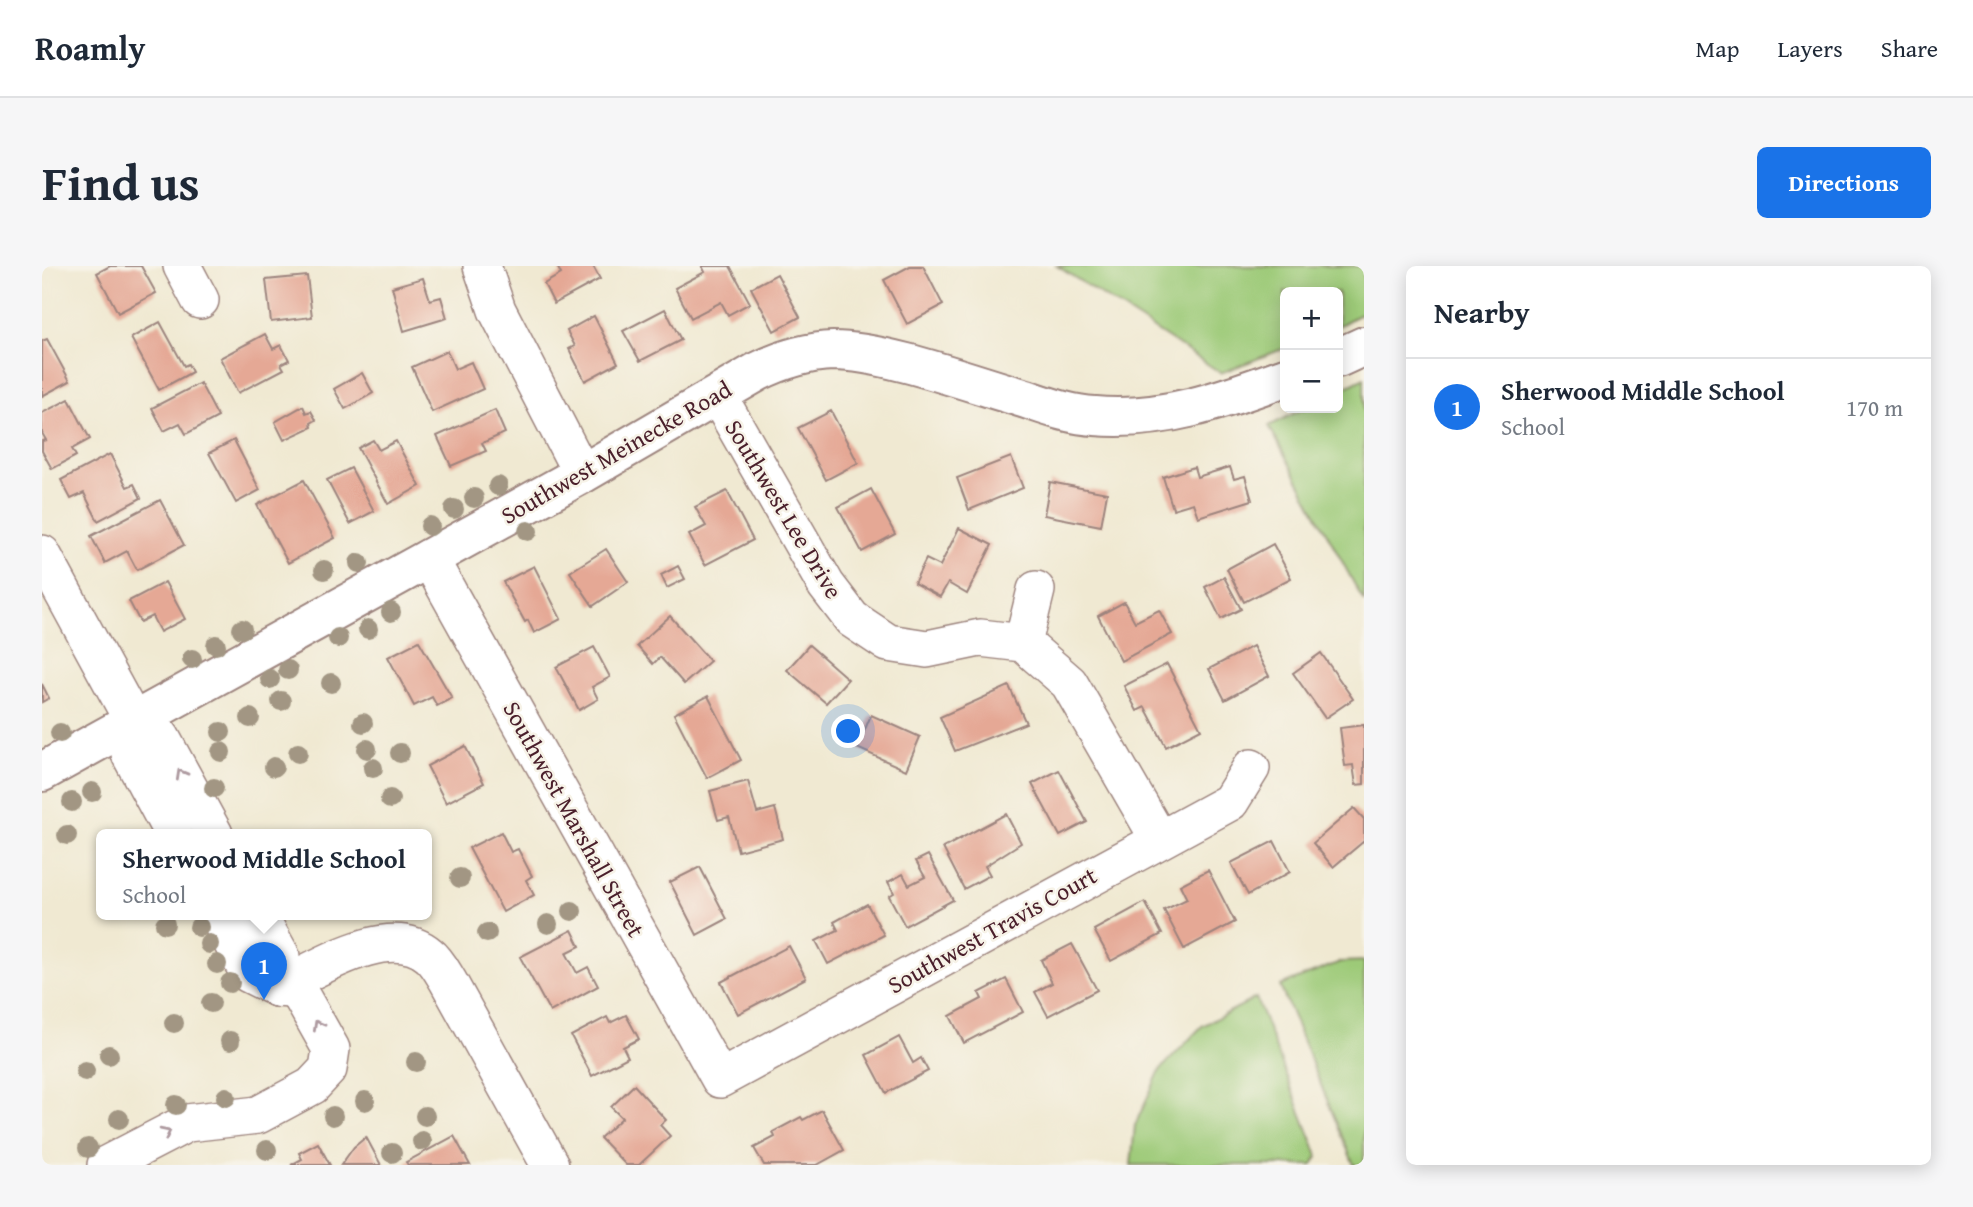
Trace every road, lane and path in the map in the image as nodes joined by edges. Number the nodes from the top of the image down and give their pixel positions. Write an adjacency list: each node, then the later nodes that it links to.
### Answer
1 (182, 266): 3 (street)
2 (482, 266): 8 (street)
3 (200, 300)
4 (1364, 346): 5 (main road)
5 (1343, 356)
6 (1280, 379): 7 (main road, Southwest Meinecke Road)
7 (718, 397): 8 (main road, Southwest Meinecke Road); 12 (street, Southwest Lee Drive)
8 (582, 474): 10 (main road, Southwest Meinecke Road)
9 (42, 554): 13 (street)
10 (429, 558): 13 (main road, Southwest Meinecke Road); 22 (street, Southwest Marshall Street)
11 (1036, 590): 12 (street)
12 (1023, 643): 18 (street)
13 (133, 721): 15 (main road, Southwest Meinecke Road); 16 (street); 17 (street, one-way to 13)
14 (1251, 768): 18 (street, Southwest Travis Court)
15 (42, 772)
16 (170, 829)
17 (211, 829)
18 (1159, 839): 22 (street, Southwest Travis Court)
19 (220, 920): 21 (street)
20 (261, 920): 21 (street)
21 (277, 988): 23 (street, one-way to 21); 24 (street)
22 (720, 1079)
23 (106, 1165)
24 (550, 1165)

